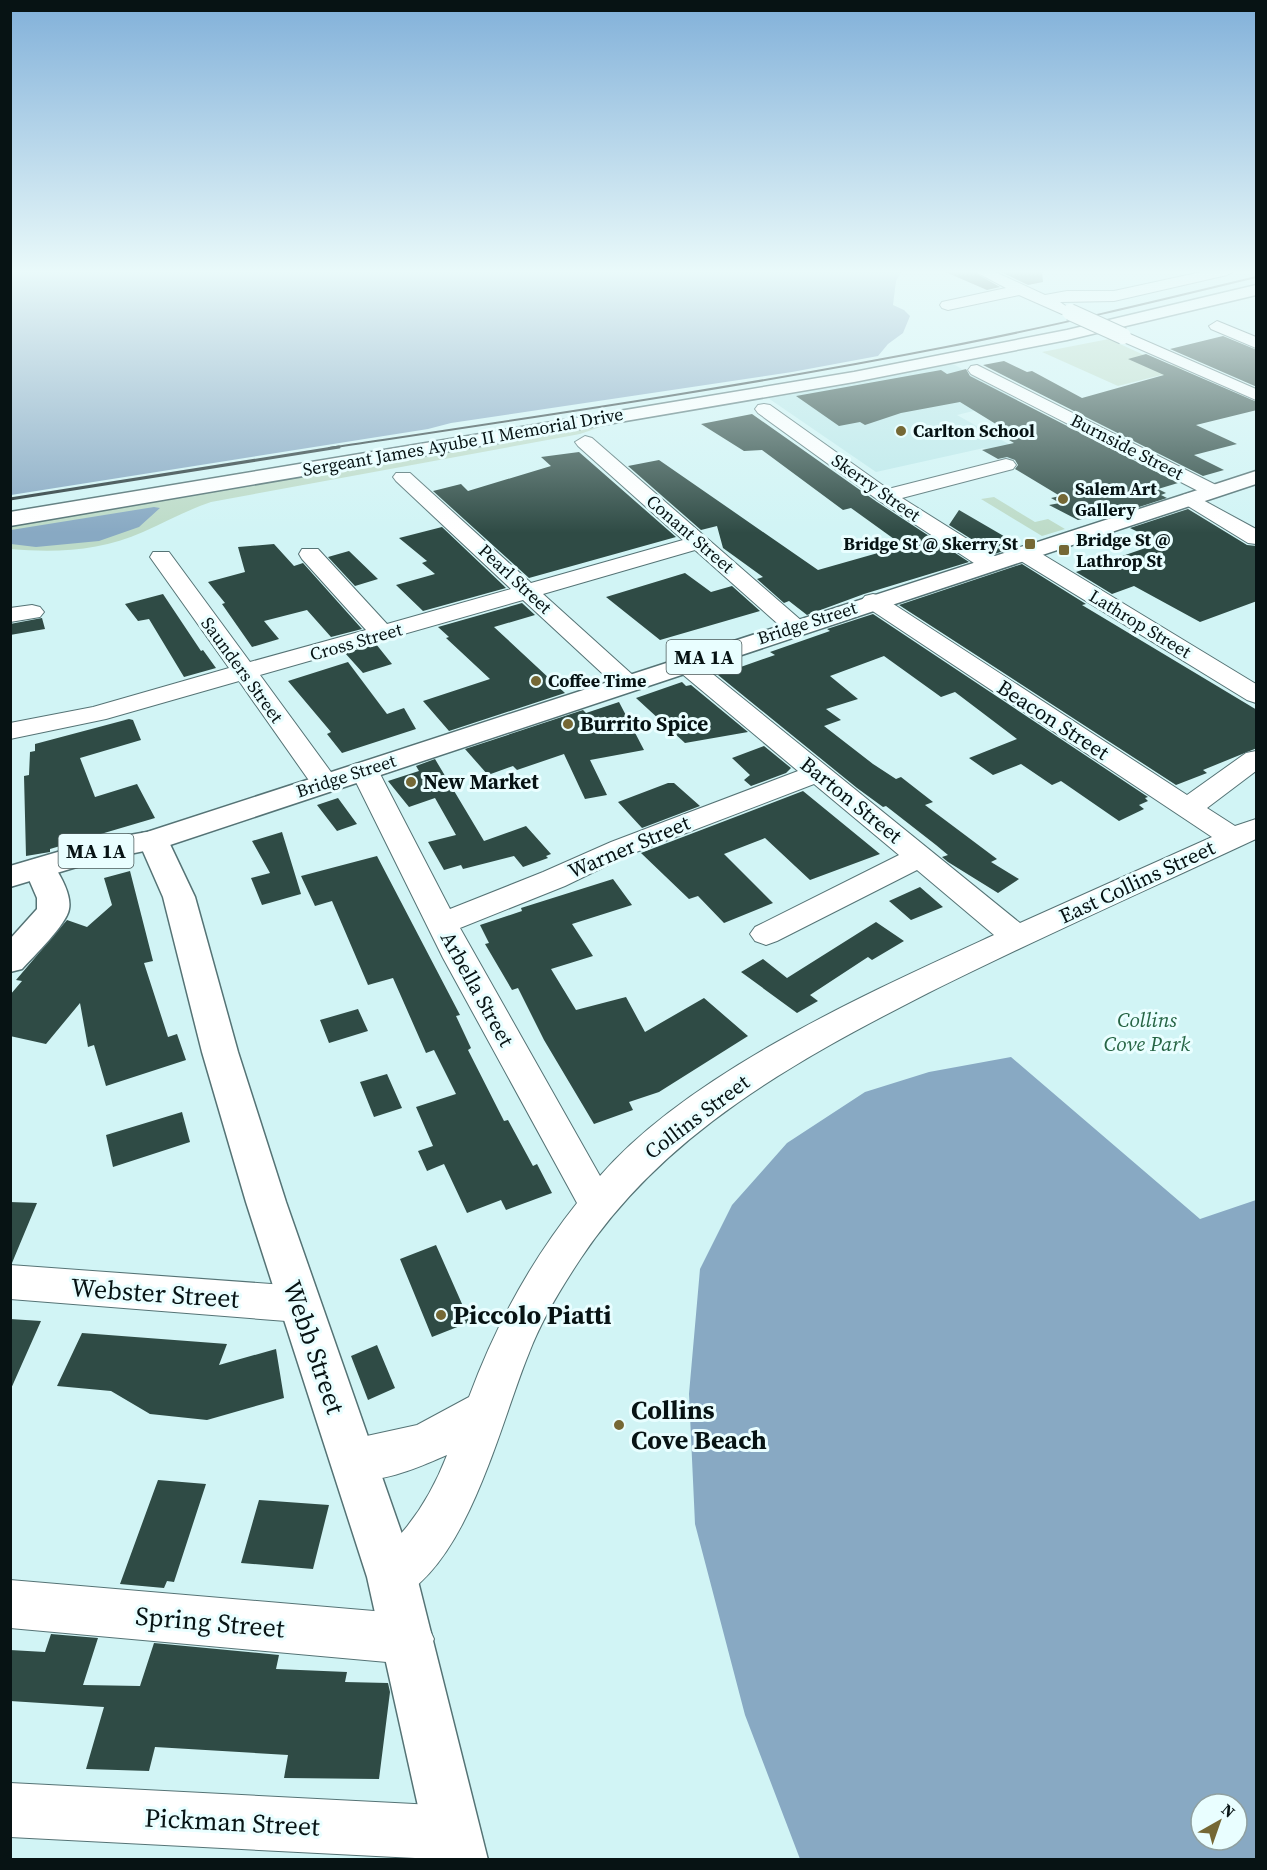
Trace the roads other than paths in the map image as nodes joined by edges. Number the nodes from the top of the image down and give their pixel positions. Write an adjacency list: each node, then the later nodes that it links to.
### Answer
1 (953, 358): 12 (main road, Sergeant James Ayube II Memorial Drive)
2 (1174, 358): 4 (street, bridge)
3 (977, 370): 10 (street, Burnside Street)
4 (1257, 395)
5 (764, 409): 11 (street, Skerry Street)
6 (585, 442): 14 (street, Conant Street)
7 (1006, 465): 11 (street)
8 (403, 477): 19 (street, Pearl Street)
9 (1257, 477): 10 (main road, Bridge Street / MA 1A)
10 (1201, 495): 13 (street, Burnside Street); 15 (main road, Bridge Street / MA 1A)
11 (885, 496): 18 (street, Skerry Street)
12 (10, 519)
13 (1257, 538)
14 (699, 543): 19 (street, Cross Street); 21 (street, Conant Street)
15 (1024, 553): 18 (main road, Bridge Street / MA 1A); 26 (street, Lathrop Street)
16 (310, 554): 22 (street)
17 (160, 557): 24 (street, Saunders Street)
18 (991, 564): 20 (main road, Bridge Street / MA 1A)
19 (529, 591): 22 (street, Cross Street); 25 (street, Pearl Street)
20 (873, 602): 21 (main road, Bridge Street / MA 1A); 32 (street, Beacon Street)
21 (795, 627): 23 (main road, Bridge Street / MA 1A)
22 (383, 634): 24 (street, Cross Street)
23 (684, 663): 25 (main road, Bridge Street / MA 1A); 30 (street, Barton Street)
24 (244, 673): 27 (street, Cross Street); 31 (street, Saunders Street)
25 (627, 682): 29 (main road, Bridge Street / MA 1A)
26 (1257, 695)
27 (10, 731)
28 (1257, 759): 32 (street)
29 (364, 770): 31 (main road, Bridge Street / MA 1A); 39 (street, Arbella Street)
30 (818, 773): 35 (street, Barton Street); 39 (street, Warner Street)
31 (325, 783): 34 (main road, Bridge Street / MA 1A)
32 (1188, 808): 33 (street, Beacon Street)
33 (1245, 833): 41 (street, East Collins Street)
34 (153, 840): 36 (main road, Bridge Street / MA 1A); 45 (main road, Webb Street)
35 (920, 857): 40 (street); 41 (street, Barton Street)
36 (44, 876): 37 (main road, Bridge Street / MA 1A); 38 (main road, Bridge Street / MA 1A); 42 (main road)
37 (10, 877)
38 (10, 895)
39 (441, 924): 43 (street, Arbella Street)
40 (766, 934)
41 (1017, 937): 43 (street, Collins Street)
42 (10, 961)
43 (597, 1205): 46 (street, Collins Street)
44 (10, 1282): 45 (street, Webster Street)
45 (299, 1304): 47 (main road, Webb Street)
46 (487, 1410): 47 (street); 48 (street, Collins Street)
47 (353, 1460): 48 (main road, Webb Street)
48 (392, 1577): 50 (main road, Webb Street)
49 (10, 1604): 50 (street, Spring Street)
50 (409, 1639): 52 (main road, Webb Street)
51 (10, 1810): 52 (street, Pickman Street)
52 (456, 1846)

